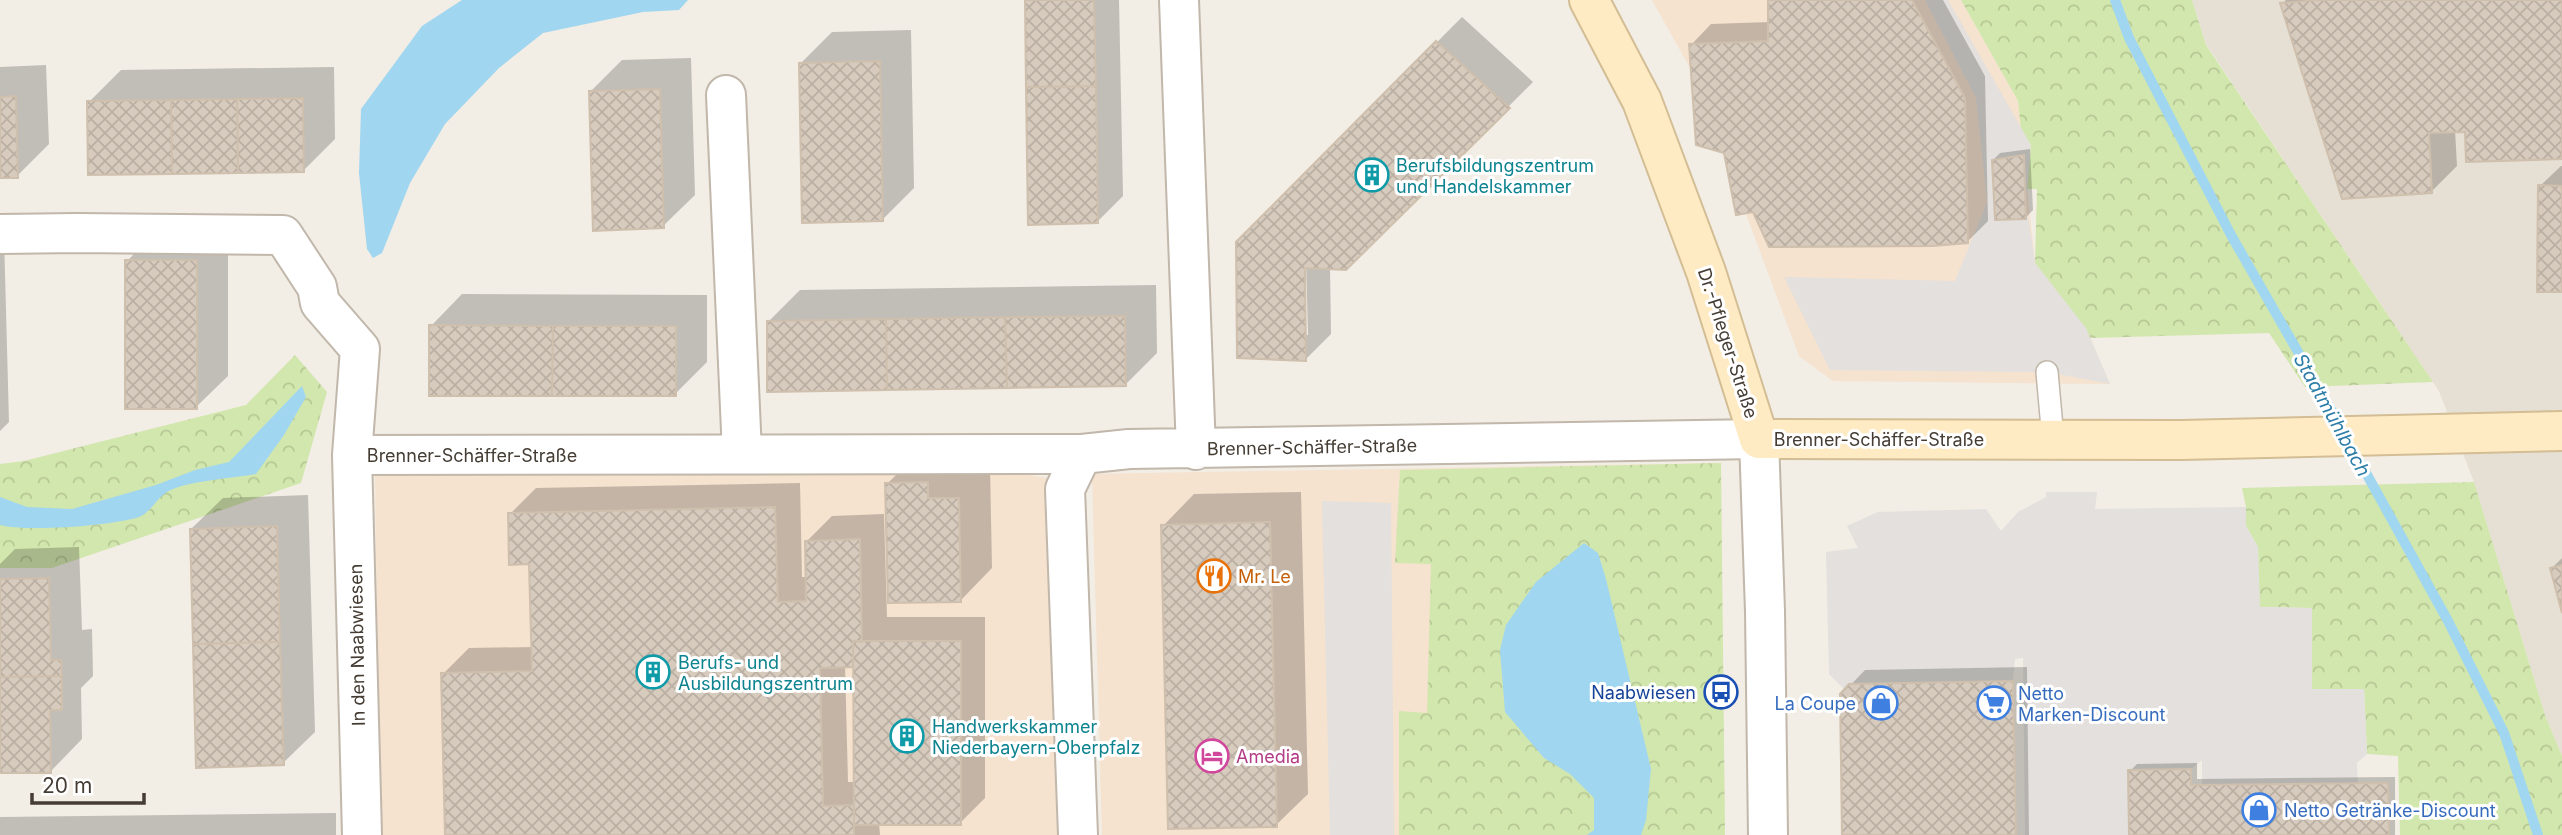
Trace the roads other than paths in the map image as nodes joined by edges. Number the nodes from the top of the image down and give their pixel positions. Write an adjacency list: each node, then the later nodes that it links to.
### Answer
1 (1179, 0): 9 (street, Brenner-Schäffer-Straße)
2 (1589, 0): 7 (main road, Dr.-Pfleger-Straße)
3 (726, 95): 10 (street)
4 (0, 234): 12 (street, Brenner-Schäffer-Straße)
5 (2047, 372): 8 (lane)
6 (2562, 431): 8 (main road, Brenner-Schäffer-Straße)
7 (1759, 439): 8 (main road, Brenner-Schäffer-Straße); 9 (street, Brenner-Schäffer-Straße); 15 (street, Dr.-Pfleger-Straße)
8 (2053, 439)
9 (1196, 450): 11 (street, Brenner-Schäffer-Straße)
10 (742, 453): 11 (street, Brenner-Schäffer-Straße); 12 (street, Brenner-Schäffer-Straße)
11 (1082, 454): 14 (street)
12 (352, 455): 13 (street, In den Naabwiesen)
13 (362, 835)
14 (1079, 835)
15 (1768, 835)

